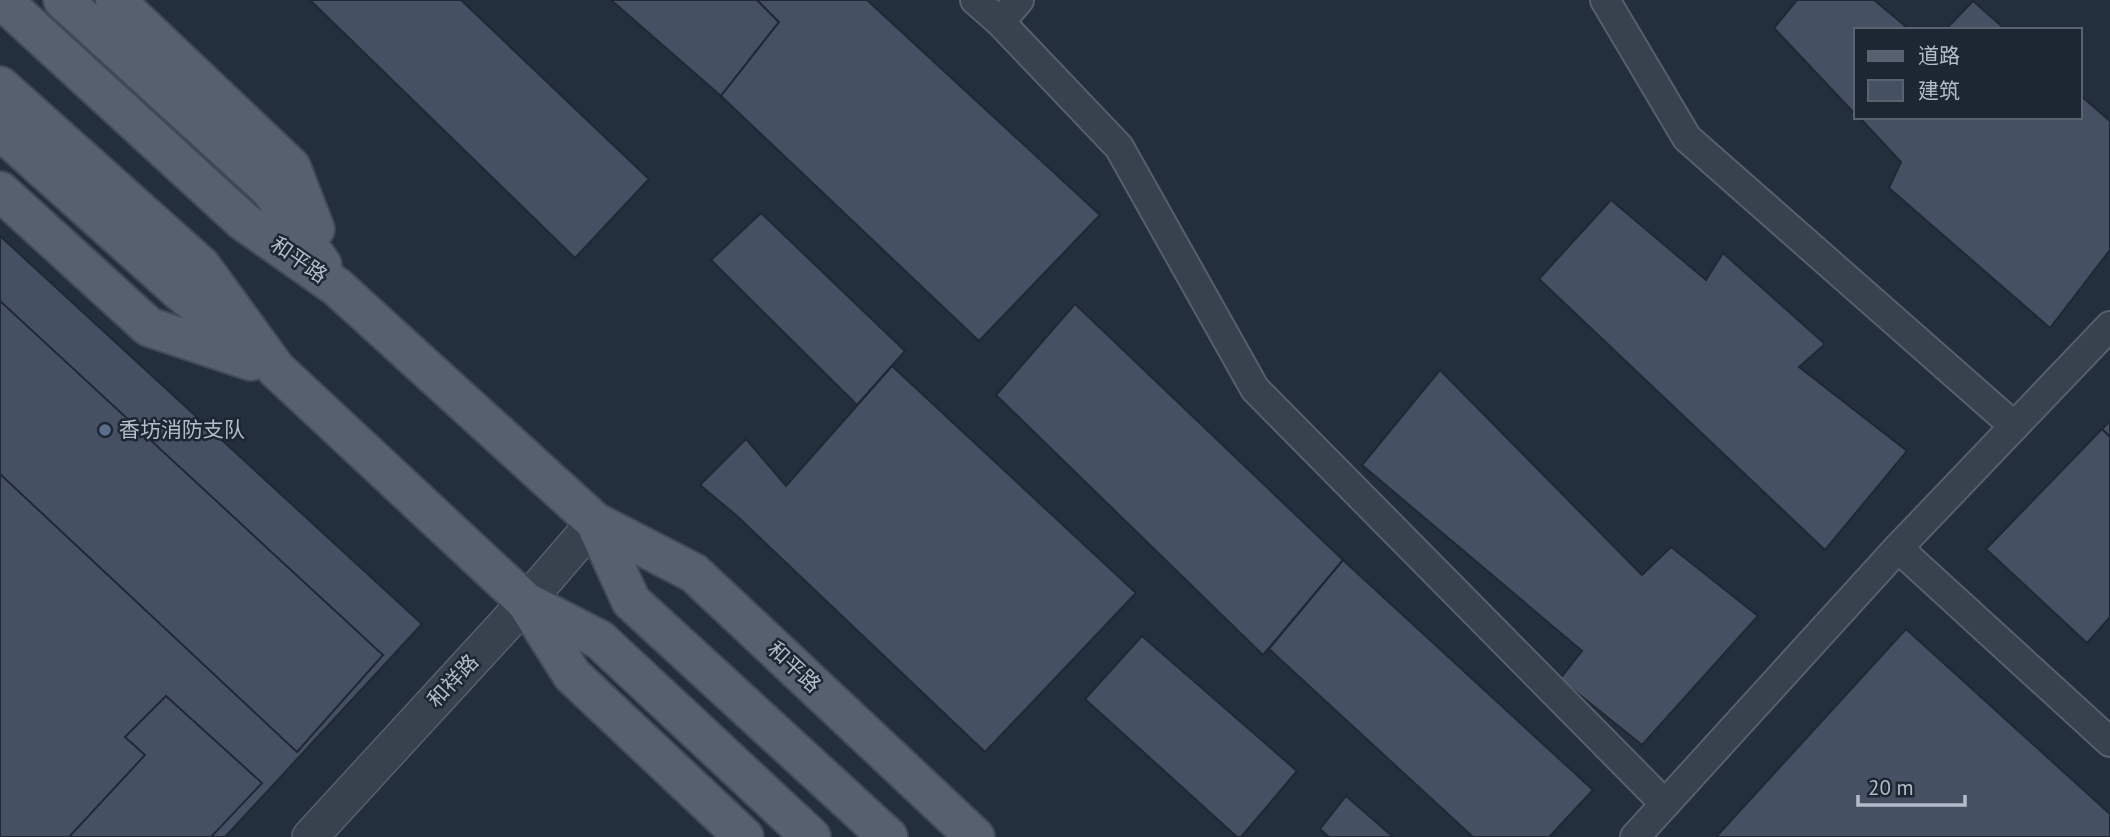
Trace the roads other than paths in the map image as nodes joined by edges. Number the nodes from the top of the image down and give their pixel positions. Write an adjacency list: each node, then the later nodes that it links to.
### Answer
1 (2, 0): 11 (main road, 和平路)
2 (63, 0): 11 (main road)
3 (115, 0): 11 (main road)
4 (975, 0): 7 (street)
5 (1020, 0): 7 (street)
6 (1605, 0): 14 (street)
7 (1000, 22): 19 (street)
8 (0, 86): 13 (main road)
9 (0, 130): 13 (main road)
10 (0, 191): 13 (main road)
11 (337, 287): 15 (main road, 和平路)
12 (2110, 326): 14 (street)
13 (276, 369): 17 (main road)
14 (2014, 426): 16 (street)
15 (595, 522): 17 (street, 和祥路); 23 (main road, 和平路); 24 (main road, 和平路)
16 (1898, 548): 18 (street); 19 (street)
17 (526, 601): 20 (street, 和祥路); 21 (main road); 22 (main road)
18 (2110, 742)
19 (1665, 804): 25 (street)
20 (310, 837)
21 (744, 837)
22 (811, 837)
23 (888, 837)
24 (975, 837)
25 (1635, 837)

